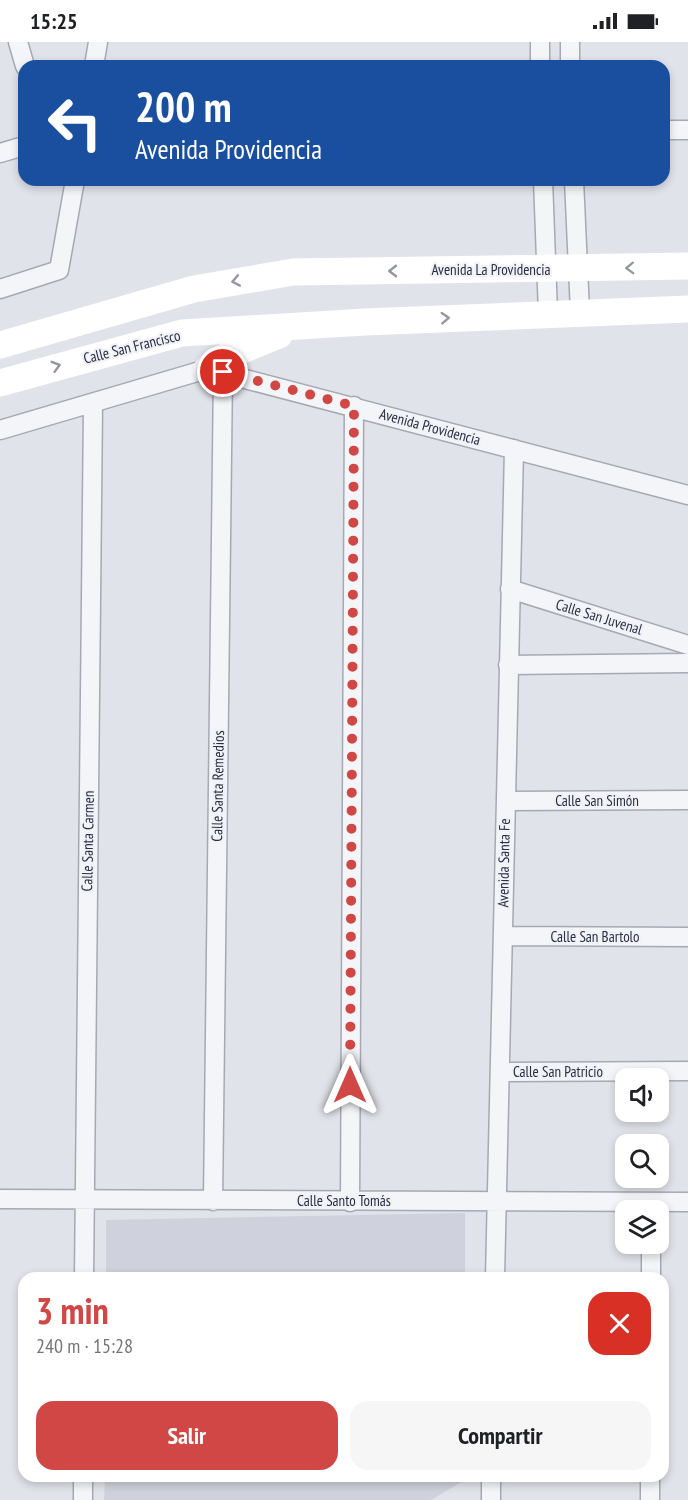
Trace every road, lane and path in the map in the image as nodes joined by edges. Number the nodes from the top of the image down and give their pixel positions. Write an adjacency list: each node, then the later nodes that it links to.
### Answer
1 (18, 42): 5 (street)
2 (98, 42): 6 (street)
3 (540, 42): 7 (street)
4 (570, 42): 8 (street)
5 (23, 60)
6 (95, 60)
7 (540, 60)
8 (570, 60)
9 (670, 130): 10 (street)
10 (688, 130)
11 (18, 148): 12 (street)
12 (0, 153)
13 (74, 186): 19 (street)
14 (543, 186): 18 (street)
15 (574, 186): 17 (street)
16 (688, 266): 17 (main road, Avenida La Providencia, one-way to 17)
17 (578, 269): 18 (main road, Avenida La Providencia); 21 (street)
18 (546, 270): 22 (street); 24 (main road, Avenida La Providencia, one-way to 24)
19 (0, 289)
20 (688, 309): 21 (main road)
21 (579, 312): 22 (main road)
22 (549, 313): 23 (main road, one-way to 22)
23 (302, 326): 25 (main road); 26 (main road, Calle San Francisco, one-way to 23)
24 (0, 345)
25 (215, 370): 27 (street); 28 (street, Avenida Providencia); 45 (street, Calle Santa Remedios)
26 (0, 383)
27 (93, 404): 29 (street); 43 (street, Calle Santa Carmen)
28 (354, 406): 30 (street, Avenida Providencia); 46 (street)
29 (0, 430)
30 (514, 449): 31 (street, Avenida Providencia); 32 (street, Avenida Santa Fe)
31 (688, 495)
32 (510, 589): 33 (street, Calle San Juvenal); 35 (street, Avenida Santa Fe)
33 (688, 645)
34 (688, 663): 35 (street)
35 (508, 665): 37 (street, Avenida Santa Fe)
36 (688, 800): 37 (street, Calle San Simón)
37 (506, 801): 38 (street, Avenida Santa Fe)
38 (503, 936): 39 (street, Calle San Bartolo); 41 (street, Avenida Santa Fe)
39 (688, 937)
40 (688, 1071): 41 (street, Calle San Patricio)
41 (500, 1072): 44 (street, Avenida Santa Fe)
42 (0, 1199): 43 (street, Calle Santo Tomás)
43 (84, 1200): 45 (street, Calle Santo Tomás); 51 (street, Calle Santa Carmen)
44 (497, 1200): 46 (street, Calle Santo Tomás); 49 (street, Calle Santo Tomás); 52 (street, Avenida Santa Fe)
45 (213, 1201): 46 (street, Calle Santo Tomás)
46 (350, 1202)
47 (688, 1202): 48 (street, Calle Santo Tomás)
48 (669, 1204)
49 (615, 1205)
50 (651, 1254): 53 (street)
51 (84, 1272)
52 (495, 1272)
53 (651, 1272)
54 (83, 1482): 57 (street)
55 (491, 1482): 58 (street)
56 (650, 1482): 59 (street)
57 (83, 1500)
58 (491, 1500)
59 (650, 1500)

